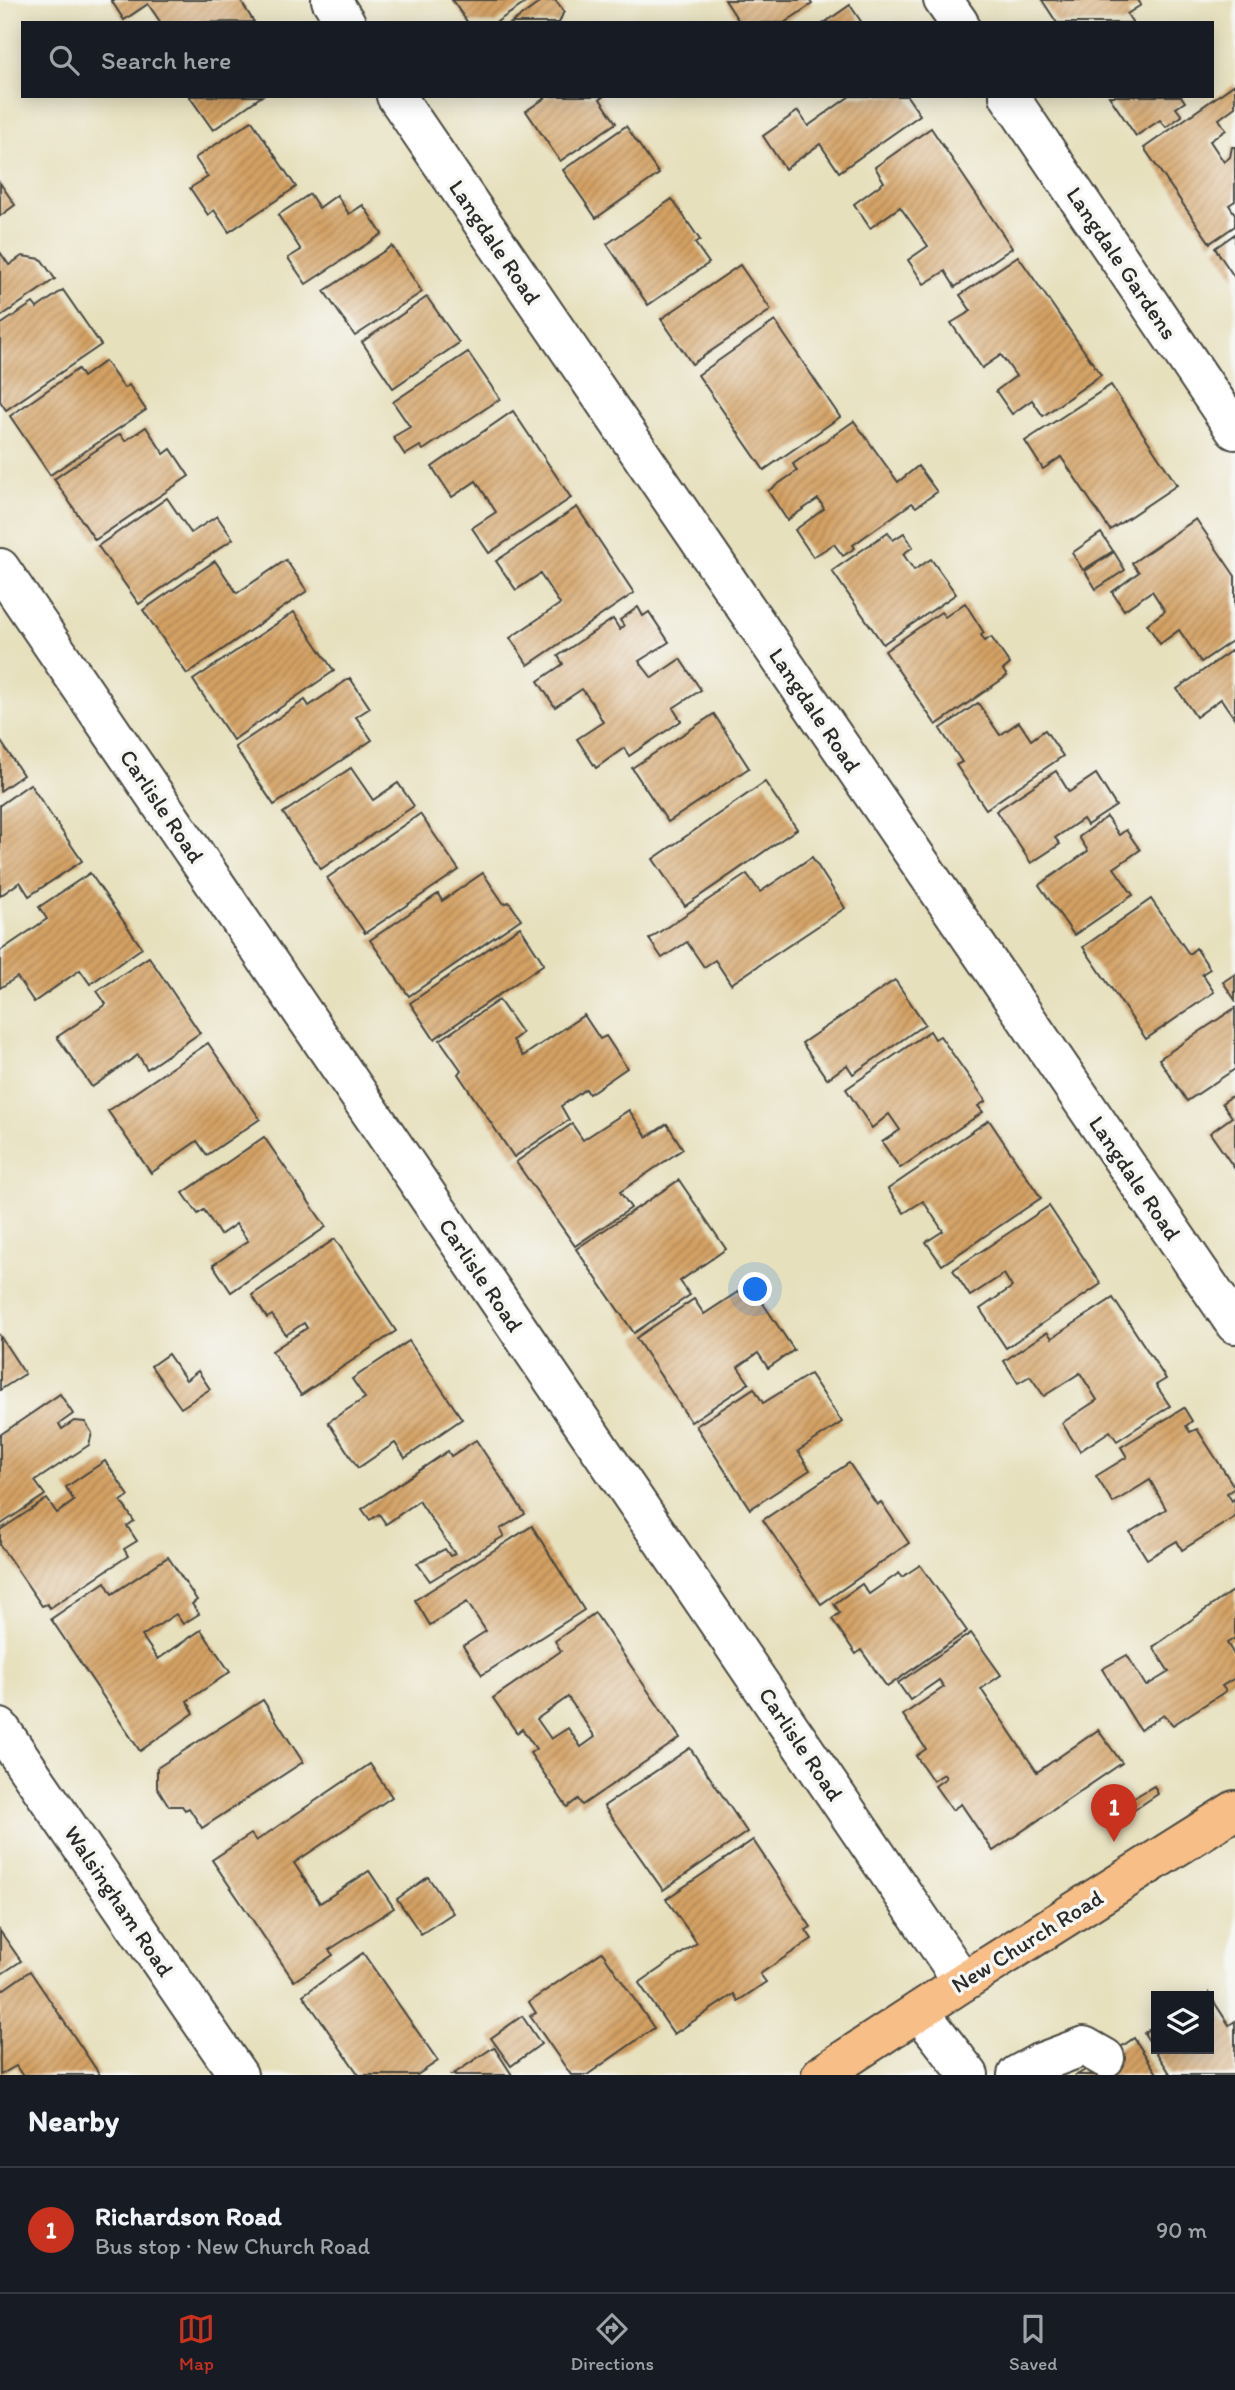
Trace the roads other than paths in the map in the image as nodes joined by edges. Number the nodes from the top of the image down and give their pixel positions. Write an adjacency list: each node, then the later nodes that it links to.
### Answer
1 (331, 0): 3 (street)
2 (943, 0): 4 (street)
3 (345, 21)
4 (958, 21)
5 (397, 98): 9 (street, Langdale Road)
6 (1010, 98): 7 (street, Langdale Gardens)
7 (1235, 430)
8 (0, 568): 12 (street, Carlisle Road)
9 (1235, 1324)
10 (0, 1728): 15 (street, Walsingham Road)
11 (1235, 1810): 12 (main road, New Church Road)
12 (963, 1982): 13 (main road, New Church Road)
13 (919, 2011): 16 (main road, New Church Road); 17 (street)
14 (1105, 2058): 18 (street)
15 (238, 2075)
16 (821, 2075)
17 (969, 2075)
18 (1017, 2075)

